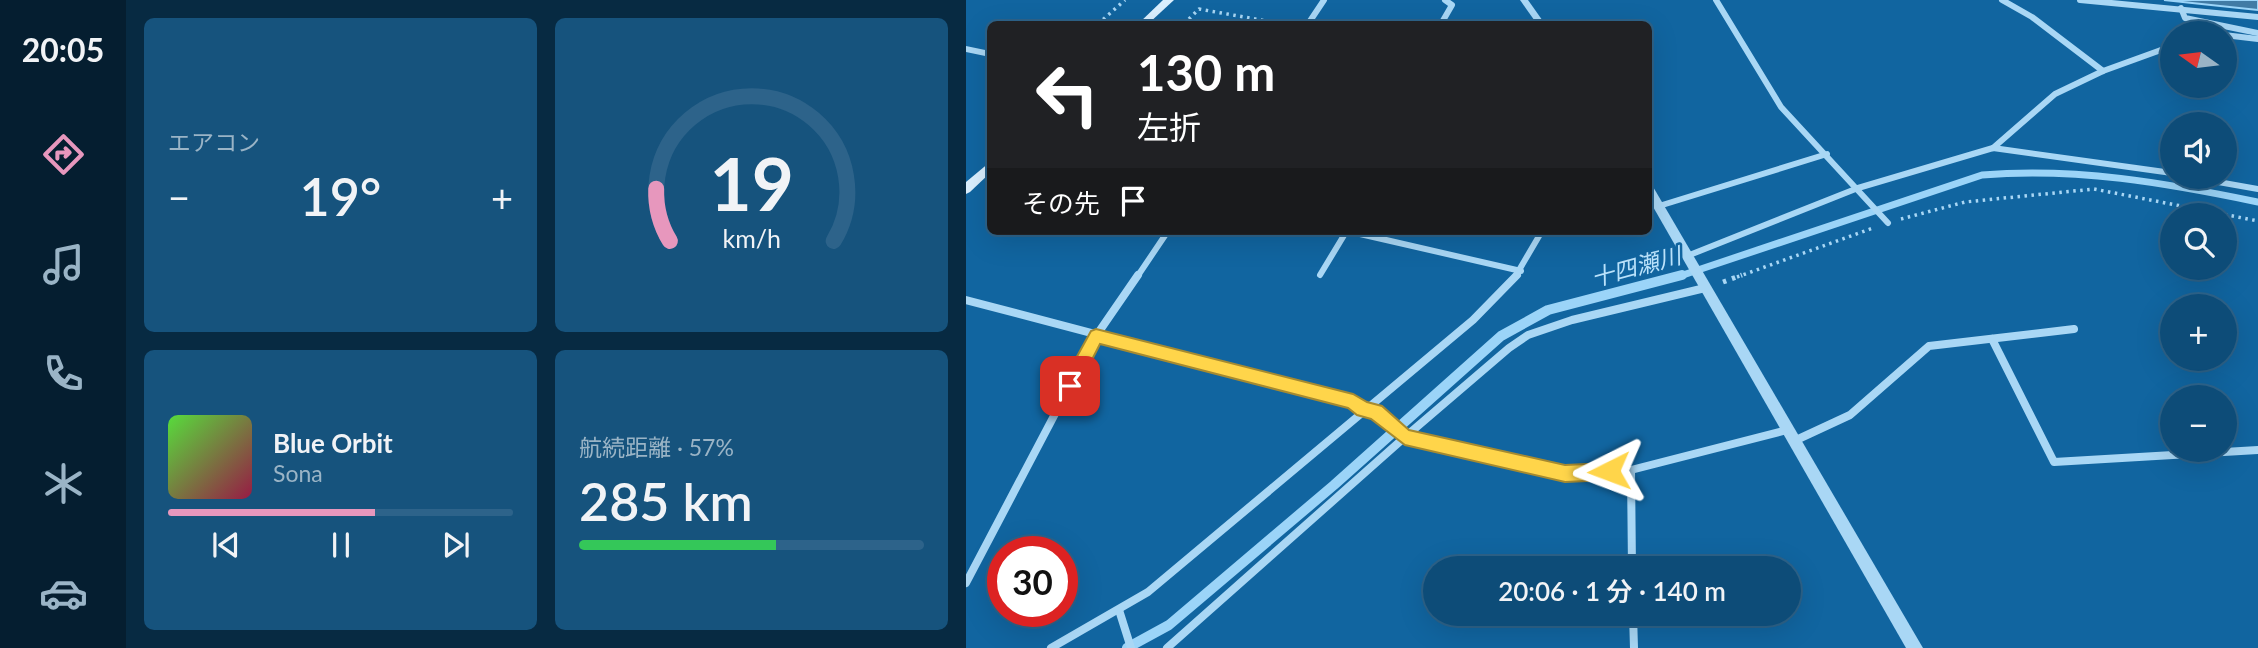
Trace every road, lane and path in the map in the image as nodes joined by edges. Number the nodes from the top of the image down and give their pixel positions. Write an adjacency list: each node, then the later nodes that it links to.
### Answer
1 (1125, 0): 11 (path)
2 (1169, 0): 12 (main road)
3 (1324, 0): 15 (street)
4 (1445, 0): 16 (street)
5 (1524, 0): 17 (street)
6 (1716, 0): 26 (street)
7 (2002, 0): 24 (street)
8 (2080, 0): 9 (street)
9 (2181, 8): 10 (street); 18 (street)
10 (2258, 16)
11 (1101, 21)
12 (1146, 21)
13 (1187, 21): 14 (path)
14 (1266, 21)
15 (1310, 21)
16 (1443, 21)
17 (1539, 21)
18 (2258, 33)
19 (2237, 37): 20 (street)
20 (2258, 39)
21 (966, 49): 23 (street)
22 (2160, 50): 24 (street)
23 (987, 53)
24 (2104, 71): 25 (street)
25 (1993, 148): 28 (street); 32 (street)
26 (1826, 154): 32 (street); 34 (street)
27 (987, 169): 30 (main road)
28 (2160, 171)
29 (2237, 185): 31 (street)
30 (966, 189)
31 (2258, 189)
32 (1860, 190): 35 (street); 41 (street)
33 (1652, 195): 34 (street)
34 (1659, 206): 41 (street)
35 (1885, 221): 36 (path); 44 (path)
36 (2258, 221)
37 (1165, 235): 47 (street)
38 (1344, 235): 43 (street)
39 (1364, 235): 42 (street)
40 (1540, 235): 42 (street)
41 (1688, 258): 44 (street)
42 (1521, 271): 49 (street)
43 (1320, 275)
44 (1704, 286): 50 (street); 51 (street)
45 (966, 300): 47 (street)
46 (2074, 329): 48 (street)
47 (1096, 336): 49 (street); 55 (street)
48 (1992, 339): 51 (street); 52 (street)
49 (1363, 410): 50 (street); 56 (street)
50 (1403, 436): 53 (street); 60 (street)
51 (1790, 436): 53 (street); 62 (street)
52 (2258, 450)
53 (1631, 470): 54 (street)
54 (1632, 556)
55 (966, 583)
56 (1120, 614): 58 (street); 59 (street)
57 (1633, 626): 61 (street)
58 (1051, 648)
59 (1130, 648)
60 (1167, 648)
61 (1634, 648)
62 (1915, 648)

